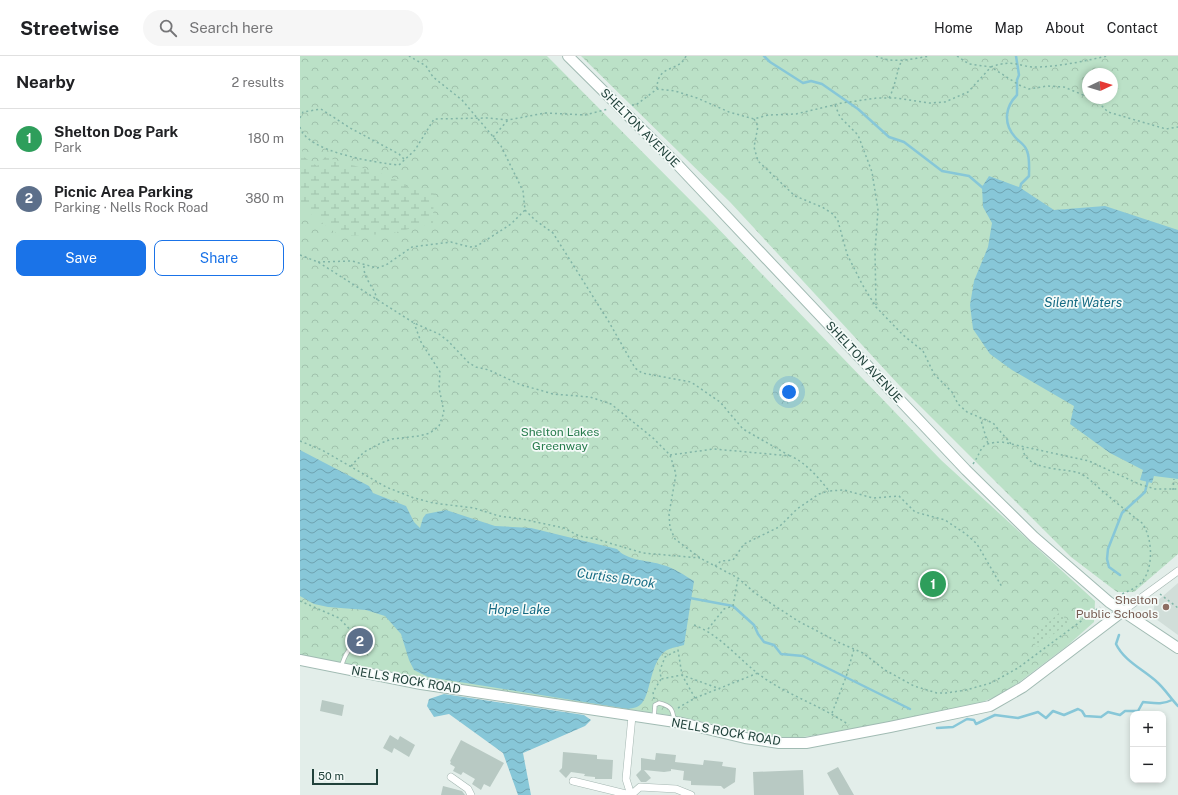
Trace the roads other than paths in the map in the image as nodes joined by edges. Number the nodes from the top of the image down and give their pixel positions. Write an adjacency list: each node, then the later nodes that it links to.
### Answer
1 (568, 56): 3 (main road, SHELTON AVENUE)
2 (1178, 570): 3 (street)
3 (1123, 611): 5 (main road, SHELTON AVENUE); 10 (main road, NELLS ROCK ROAD)
4 (360, 641): 7 (lane)
5 (1178, 648)
6 (300, 660): 7 (main road, NELLS ROCK ROAD)
7 (341, 668): 8 (main road, NELLS ROCK ROAD)
8 (632, 716): 9 (main road, NELLS ROCK ROAD); 14 (street)
9 (654, 720): 10 (main road, NELLS ROCK ROAD); 10 (lane)
10 (674, 722)
11 (451, 777): 13 (street)
12 (573, 781): 14 (street)
13 (471, 795)
14 (631, 795): 15 (street)
15 (691, 795)

